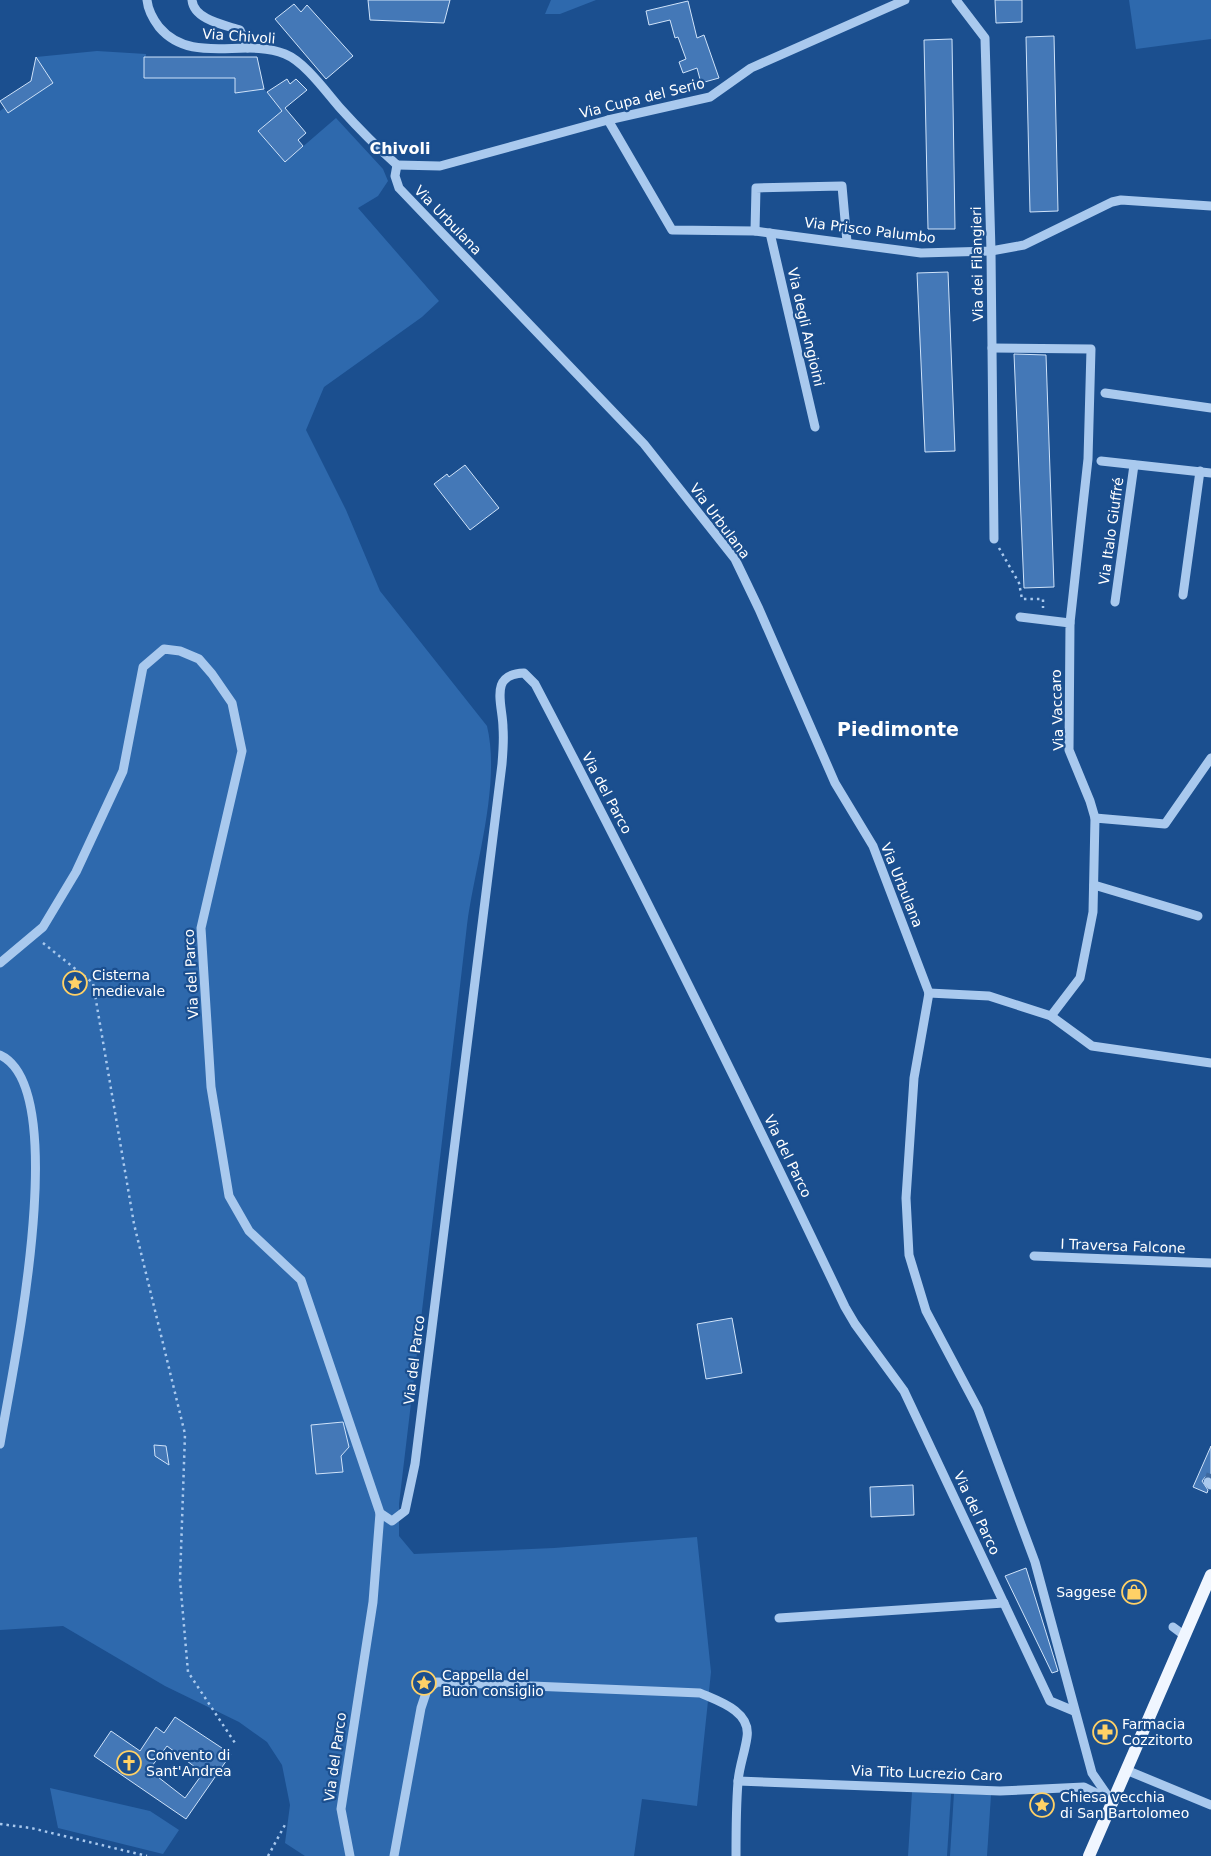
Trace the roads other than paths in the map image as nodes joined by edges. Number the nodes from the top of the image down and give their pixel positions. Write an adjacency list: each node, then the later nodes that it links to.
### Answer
1 (146, 0): 5 (street, Via Chivoli)
2 (192, 0): 5 (street)
3 (905, 0): 6 (street, Via Cupa del Serio)
4 (956, 0): 12 (street, Via dei Filangieri)
5 (248, 48): 7 (street, Via Chivoli)
6 (608, 120): 7 (street, Via Cupa del Serio); 9 (street, Via Prisco Palumbo)
7 (397, 165): 31 (street, Via Urbulana)
8 (1211, 206): 12 (street, Via Prisco Palumbo)
9 (755, 230): 10 (street, Via Prisco Palumbo); 11 (street)
10 (770, 232): 11 (street, Via Prisco Palumbo); 16 (street, Via degli Angioini)
11 (847, 242): 12 (street, Via Prisco Palumbo)
12 (991, 251): 13 (street, Via dei Filangieri)
13 (992, 348): 21 (street, Via dei Filangieri); 25 (street, Via Vaccaro)
14 (1105, 393): 15 (street)
15 (1211, 408)
16 (815, 427)
17 (1101, 461): 18 (street, Via Italo Giuffré)
18 (1134, 464): 19 (street, Via Italo Giuffré); 23 (street, Via Italo Giuffré)
19 (1200, 472): 20 (street, Via Italo Giuffré); 22 (street)
20 (1211, 473)
21 (994, 539)
22 (1183, 595)
23 (1115, 602)
24 (1020, 617): 25 (street)
25 (1070, 623): 27 (street, Via Vaccaro)
26 (1211, 758): 27 (street)
27 (1094, 818): 28 (street, Via Vaccaro)
28 (1094, 885): 29 (street); 32 (street, Via Vaccaro)
29 (1198, 916)
30 (0, 963): 38 (street, Via del Parco)
31 (930, 993): 32 (street); 44 (street)
32 (1051, 1016): 34 (street)
33 (0, 1055): 37 (street)
34 (1211, 1063)
35 (1034, 1256): 36 (street, I Traversa Falcone)
36 (1211, 1263)
37 (0, 1444)
38 (380, 1514): 40 (street, Via del Parco); 49 (street, Via del Parco)
39 (1211, 1575): 43 (main road)
40 (1004, 1603): 41 (street); 44 (street, Via del Parco)
41 (779, 1618)
42 (1173, 1627): 43 (street)
43 (1184, 1636): 45 (main road)
44 (1074, 1711): 47 (street)
45 (1126, 1770): 47 (main road); 48 (street)
46 (738, 1781): 47 (street, Via Tito Lucrezio Caro); 50 (street); 51 (street)
47 (1112, 1802): 52 (main road)
48 (1211, 1805)
49 (350, 1856)
50 (394, 1856)
51 (736, 1856)
52 (1089, 1856)

